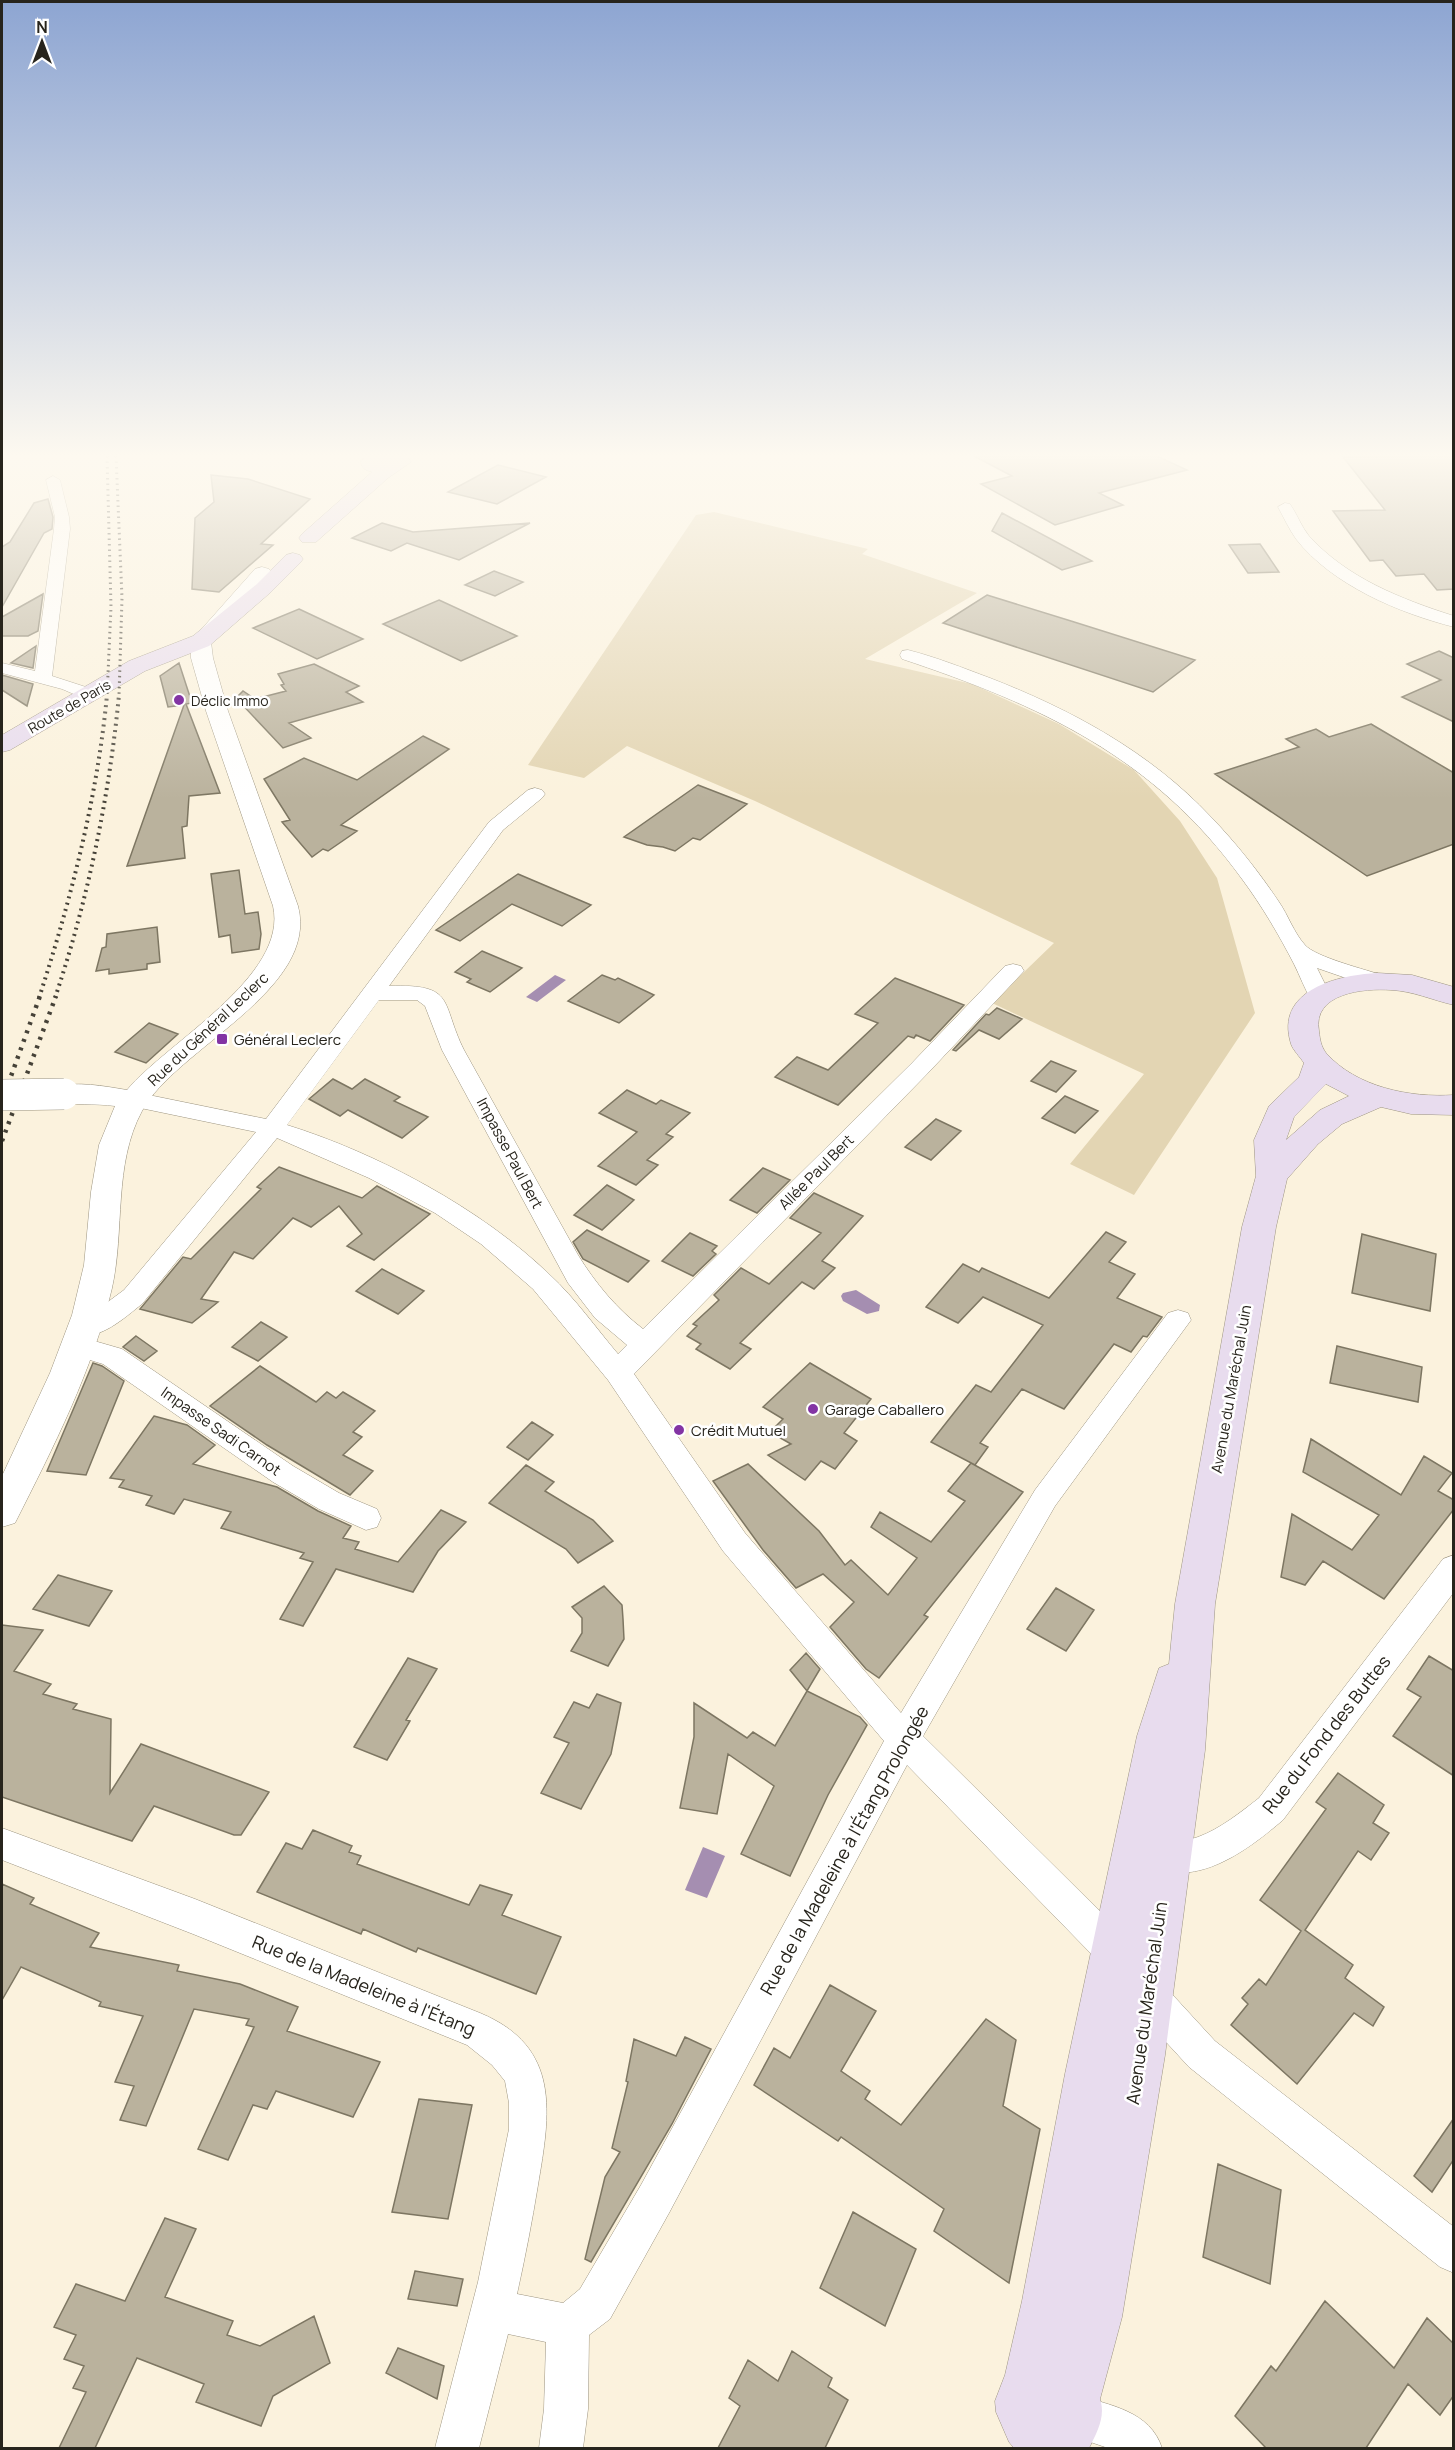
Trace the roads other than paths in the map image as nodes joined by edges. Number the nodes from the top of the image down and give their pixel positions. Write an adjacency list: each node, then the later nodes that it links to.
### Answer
1 (57, 570): 11 (street)
2 (265, 570): 5 (main road, Route de Paris)
3 (277, 570): 7 (main road, Route de Paris)
4 (1340, 570): 6 (street)
5 (262, 573): 7 (street, Route de Paris); 9 (main road, Route de Paris)
6 (1454, 622)
7 (201, 642): 9 (main road, Route de Paris); 24 (street, Rue du Général Leclerc)
8 (908, 655): 15 (street)
9 (137, 666): 12 (main road, Route de Paris)
10 (2, 668): 11 (street)
11 (43, 678): 12 (street)
12 (89, 694): 13 (main road, Route de Paris)
13 (2, 745)
14 (535, 794): 19 (street)
15 (1297, 950): 17 (street); 20 (street)
16 (1013, 971): 30 (street, Allée Paul Bert)
17 (1377, 981): 18 (main road); 20 (main road)
18 (1447, 990)
19 (370, 993): 26 (street); 30 (street, Impasse Paul Bert)
20 (1320, 996): 21 (main road)
21 (1319, 1062): 23 (main road); 27 (main road, Avenue du Maréchal Juin)
22 (2, 1095): 24 (street, bridge)
23 (1379, 1097): 25 (main road); 27 (main road, Avenue du Maréchal Juin)
24 (134, 1100): 26 (street); 29 (street, Rue du Général Leclerc)
25 (1454, 1104)
26 (264, 1126): 29 (street); 31 (street)
27 (1272, 1176): 35 (main road, Avenue du Maréchal Juin)
28 (1178, 1320): 36 (street, Rue de la Madeleine à l'Étang Prolongée)
29 (81, 1337): 32 (street, Rue du Général Leclerc); 33 (street, Impasse Sadi Carnot)
30 (644, 1344): 31 (street, Allée Paul Bert)
31 (618, 1373): 36 (street)
32 (2, 1512)
33 (366, 1518)
34 (1454, 1568): 38 (street, Rue du Fond des Buttes)
35 (1195, 1604): 38 (main road, Avenue du Maréchal Juin); 39 (main road, Avenue du Maréchal Juin)
36 (903, 1739): 39 (street); 43 (street, Rue de la Madeleine à l'Étang Prolongée)
37 (2, 1844): 42 (street, Rue de la Madeleine à l'Étang)
38 (1168, 1856): 40 (main road, Avenue du Maréchal Juin)
39 (1116, 1952): 40 (street); 44 (main road, Avenue du Maréchal Juin)
40 (1148, 1996): 41 (street); 44 (main road, Avenue du Maréchal Juin)
41 (1454, 2253)
42 (494, 2310): 43 (street); 45 (street, Rue de la Madeleine à l'Étang)
43 (568, 2325): 46 (street)
44 (1050, 2420): 47 (street)
45 (457, 2448)
46 (561, 2448)
47 (1140, 2448)

